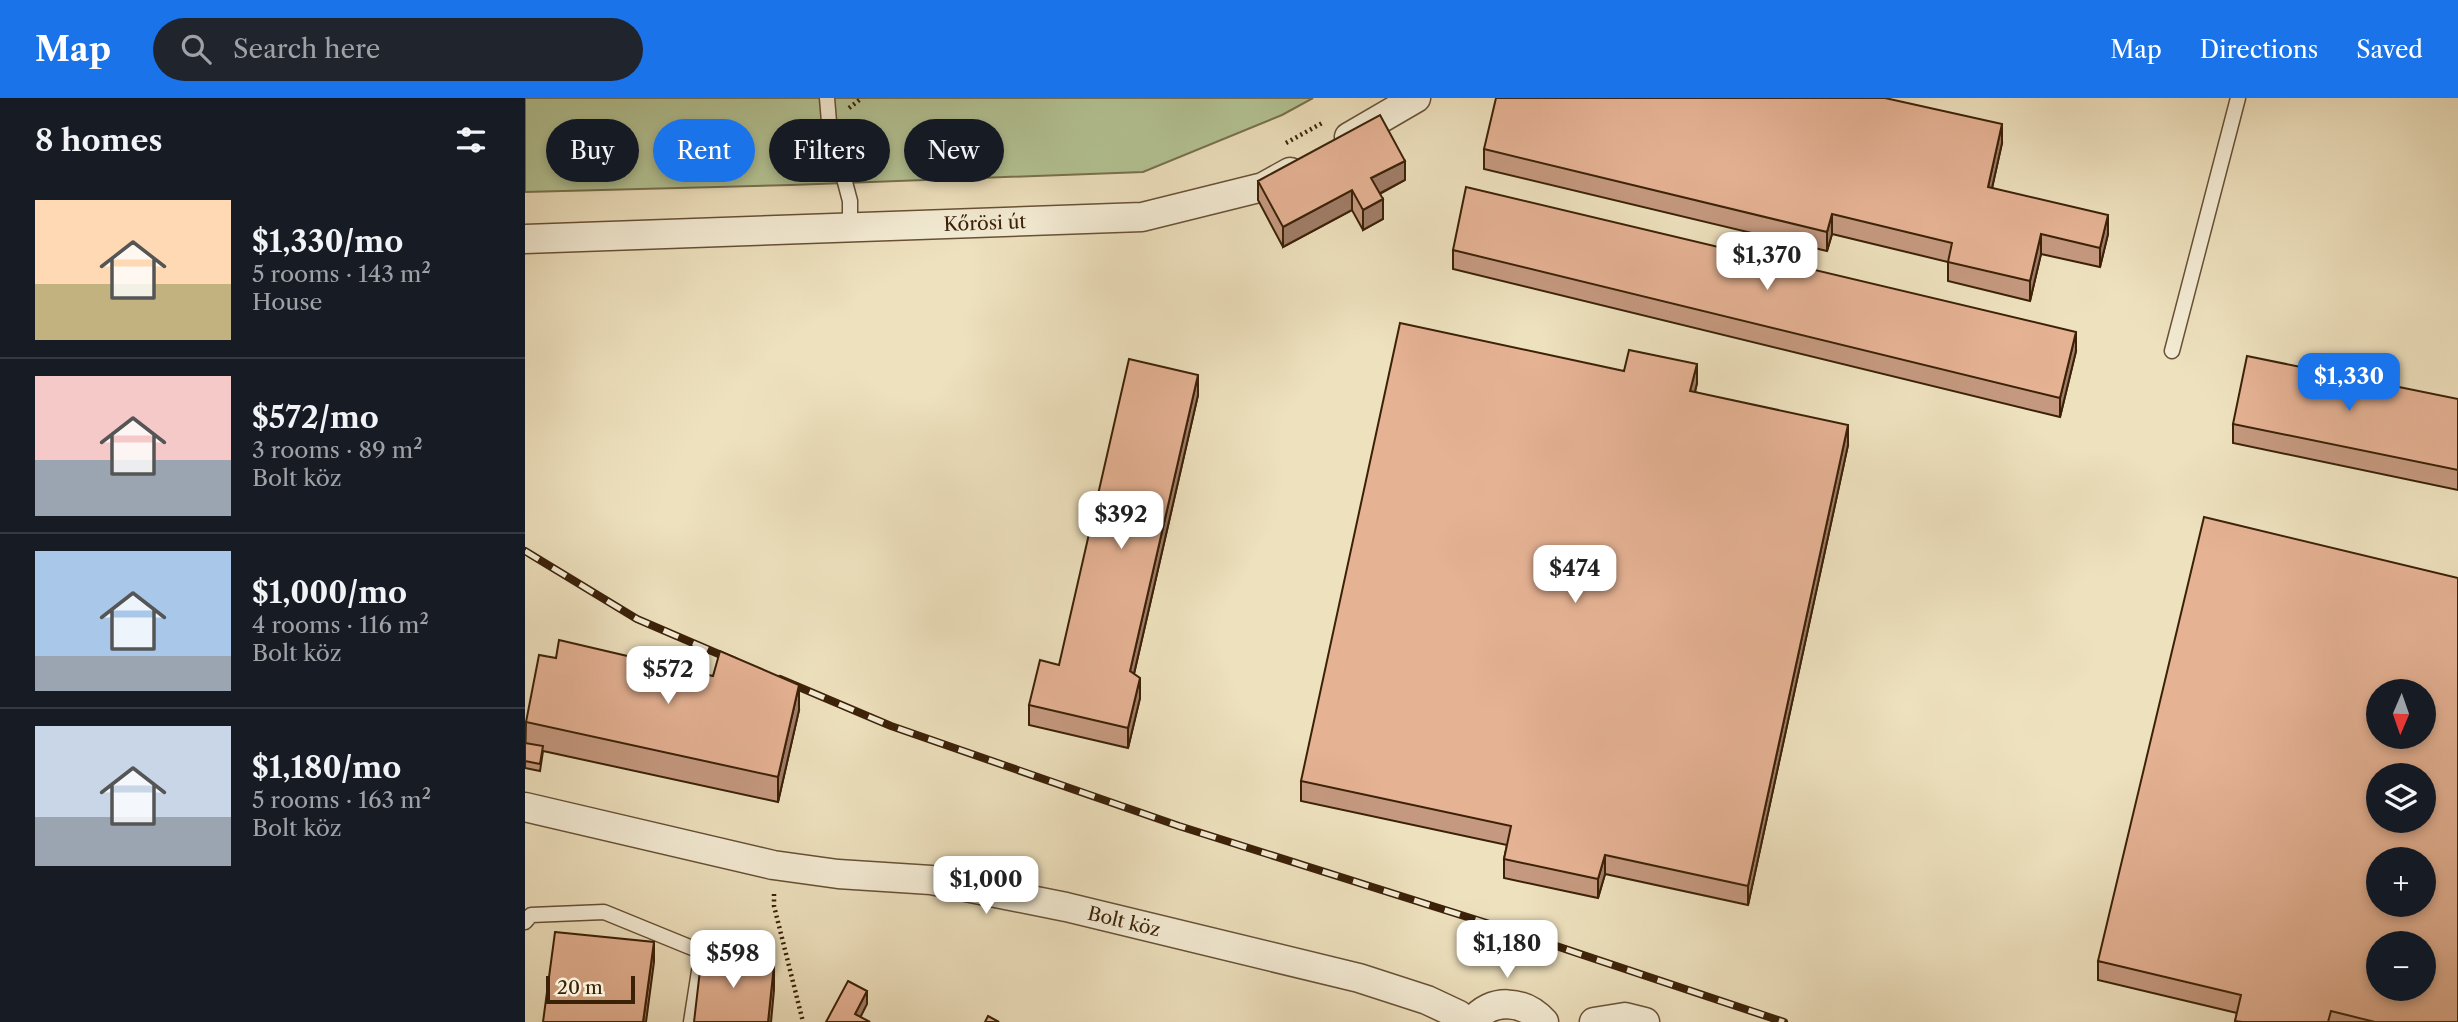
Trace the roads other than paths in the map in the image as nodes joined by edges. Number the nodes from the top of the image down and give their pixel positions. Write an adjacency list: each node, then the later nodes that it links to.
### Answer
1 (827, 98): 4 (lane)
2 (1416, 98): 4 (street, Kőrösi út)
3 (2238, 98): 6 (lane)
4 (850, 228): 5 (street, Kőrösi út)
5 (525, 239)
6 (2172, 351)
7 (525, 807): 10 (street, Bolt köz)
8 (525, 922): 9 (lane)
9 (691, 1022)
10 (1464, 1022)
11 (1472, 1022): 12 (street)
12 (1544, 1022)
13 (1594, 1022): 14 (street)
14 (1646, 1022)

